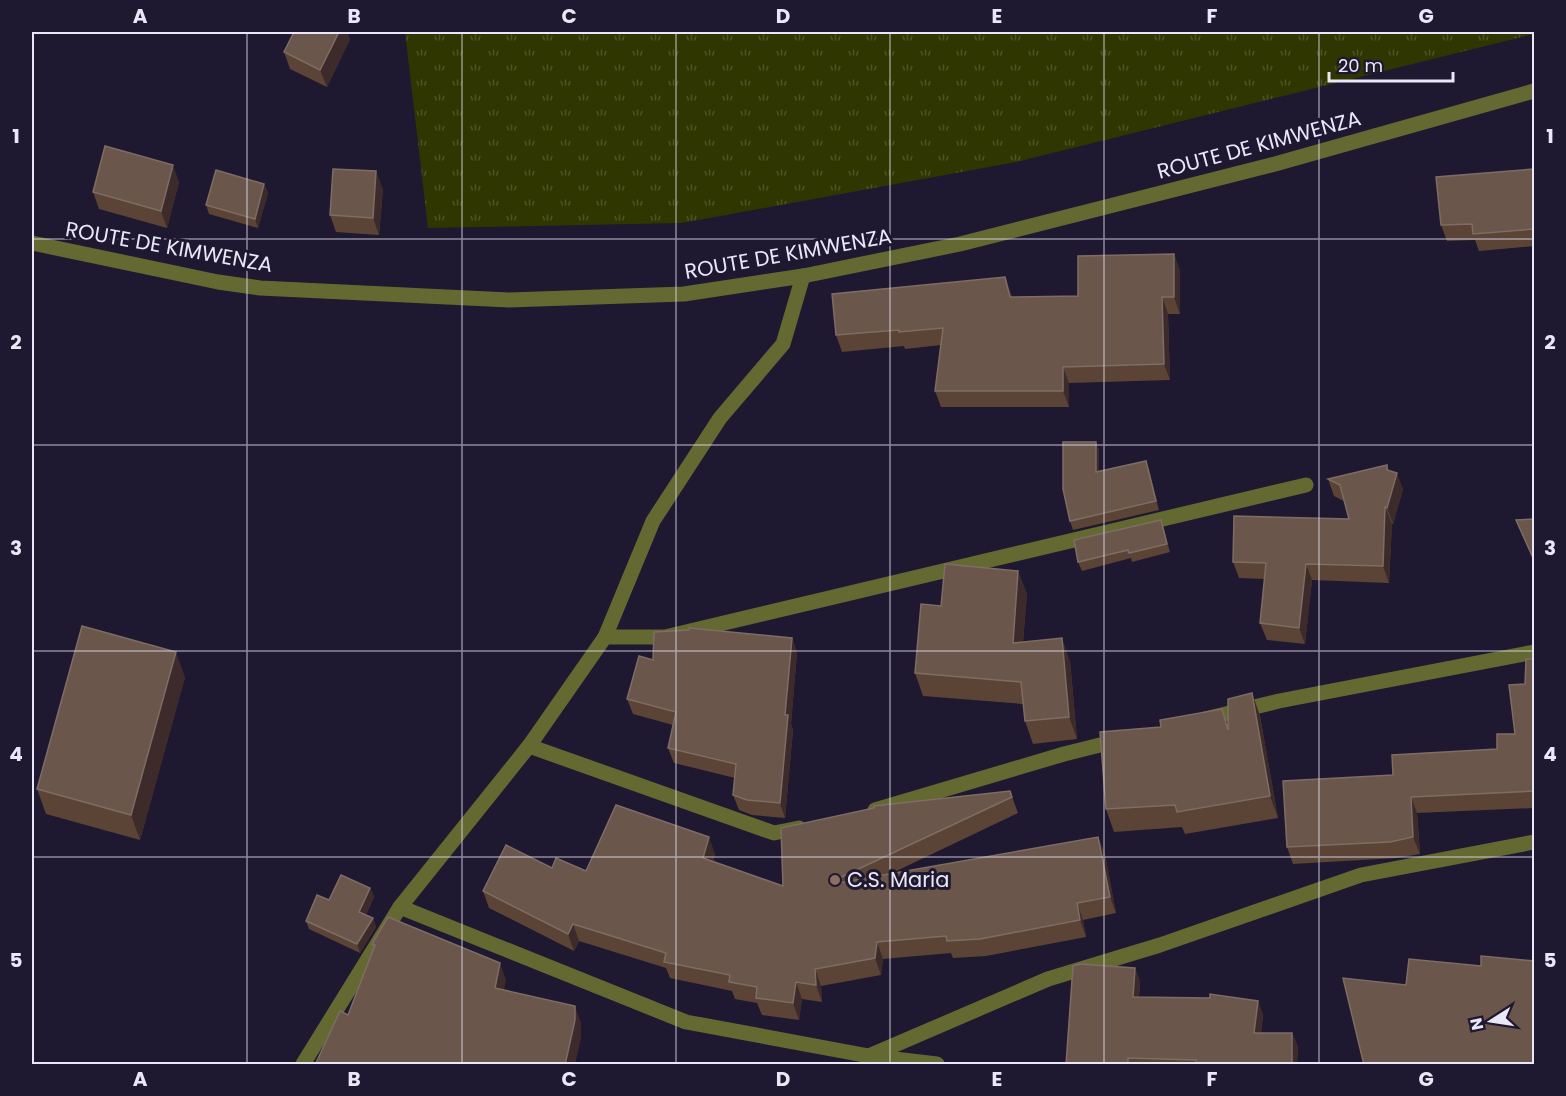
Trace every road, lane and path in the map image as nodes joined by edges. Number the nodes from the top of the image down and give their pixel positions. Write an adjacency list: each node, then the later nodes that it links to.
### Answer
1 (1534, 92): 3 (street, ROUTE DE KIMWENZA)
2 (32, 243): 3 (street, ROUTE DE KIMWENZA)
3 (803, 276): 5 (street)
4 (1306, 484): 5 (street)
5 (605, 637): 9 (street)
6 (1534, 652): 7 (street)
7 (1188, 723)
8 (1132, 737): 10 (street)
9 (529, 746): 11 (street); 13 (street)
10 (865, 812)
11 (808, 827)
12 (1534, 842): 14 (street)
13 (400, 907): 14 (street); 15 (street)
14 (869, 1056): 16 (street)
15 (303, 1065)
16 (937, 1065)

